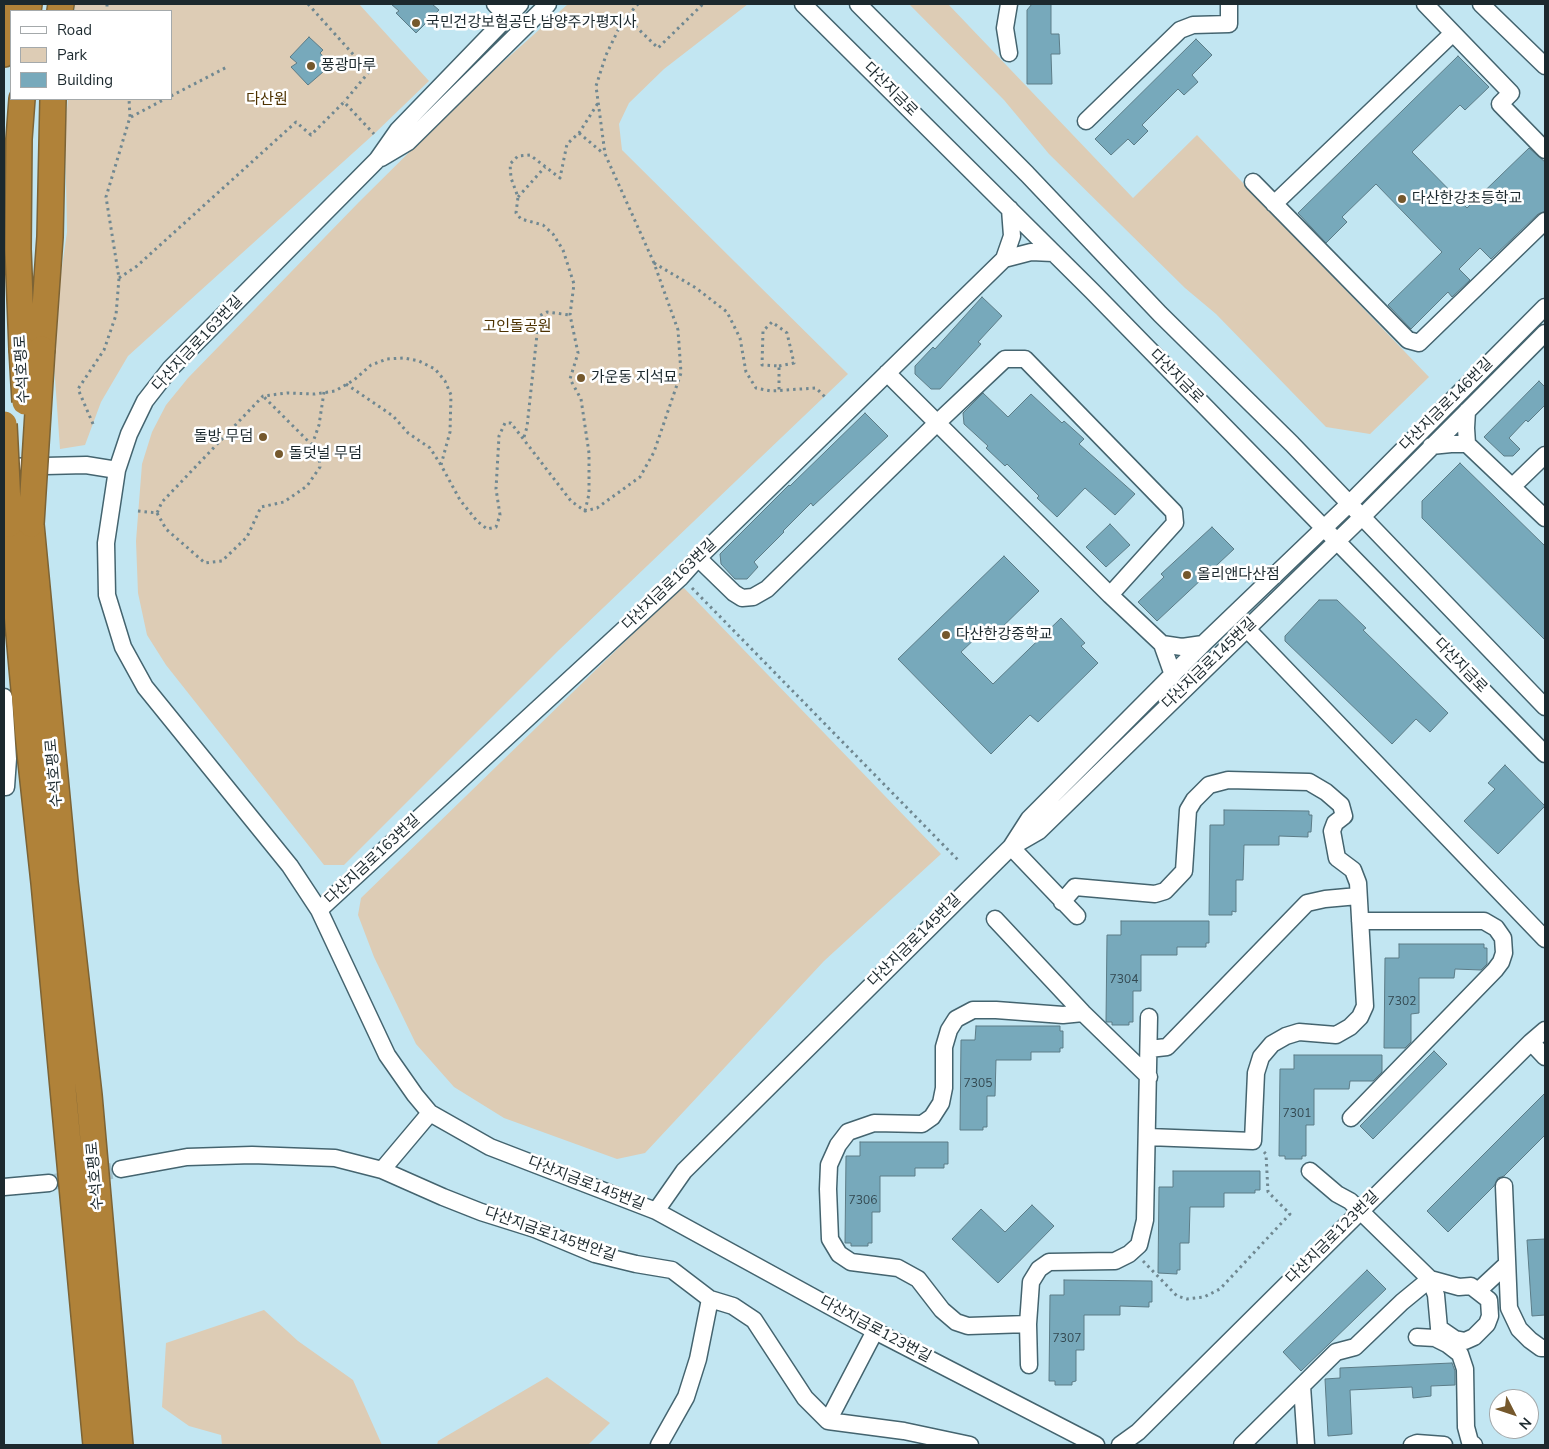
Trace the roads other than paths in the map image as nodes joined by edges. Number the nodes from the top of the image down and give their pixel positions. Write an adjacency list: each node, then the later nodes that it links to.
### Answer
1 (7, 4): 14 (highway)
2 (495, 4): 11 (street)
3 (520, 4): 11 (street, 다산지금로163번길)
4 (548, 4): 20 (street, 다산지금로163번길)
5 (803, 4): 23 (street, 다산지금로)
6 (858, 4): 40 (street)
7 (1009, 4): 13 (street)
8 (1229, 4): 18 (street)
9 (1425, 4): 12 (street)
10 (1481, 4): 15 (street)
11 (507, 16): 20 (street, 다산지금로163번길)
12 (1452, 33): 19 (street); 22 (street)
13 (1009, 53)
14 (4, 54)
15 (1545, 66)
16 (22, 100): 29 (highway, 수석호평로)
17 (53, 100): 29 (highway)
18 (1086, 121)
19 (1545, 150)
20 (377, 160): 38 (street, 다산지금로163번길)
21 (1253, 182): 22 (street)
22 (1274, 204): 24 (street)
23 (1010, 209): 25 (street, 다산지금로); 26 (street)
24 (1545, 221)
25 (1053, 253): 26 (street); 44 (street, 다산지금로)
26 (1004, 259): 30 (street, 다산지금로163번길)
27 (1545, 307): 40 (street, 다산지금로146번길)
28 (1545, 333): 31 (street, 다산지금로146번길)
29 (32, 349): 43 (highway, 수석호평로, bridge)
30 (887, 373): 32 (street); 46 (street, 다산지금로163번길)
31 (1467, 411): 34 (street); 35 (street, 다산지금로146번길)
32 (937, 423): 46 (street); 47 (street); 47 (street)
33 (4, 424): 43 (highway, 수석호평로, bridge)
34 (1467, 444): 35 (street); 39 (street)
35 (1431, 446): 41 (street, 다산지금로146번길)
36 (1545, 456): 39 (street)
37 (4, 466): 38 (street)
38 (117, 470): 59 (street, 다산지금로163번길)
39 (1513, 486): 42 (street)
40 (1350, 503): 41 (street); 44 (street, 다산지금로145번길)
41 (1363, 516): 45 (street, 다산지금로145번길); 53 (street)
42 (1545, 518)
43 (20, 524): 94 (highway, 수석호평로); 95 (highway, 수석호평로)
44 (1324, 528): 45 (street, 다산지금로); 50 (street, 다산지금로145번길)
45 (1337, 541): 48 (street, 다산지금로145번길); 54 (street, 다산지금로)
46 (698, 558): 59 (street, 다산지금로163번길)
47 (1110, 594): 49 (street)
48 (1246, 628): 56 (street, 다산지금로145번길); 63 (street)
49 (1162, 644): 50 (street); 51 (street)
50 (1203, 644): 51 (street, 다산지금로145번길)
51 (1174, 676): 56 (street, 다산지금로145번길)
52 (4, 697): 55 (street)
53 (1545, 707)
54 (1545, 754)
55 (6, 788)
56 (1011, 847): 58 (street); 80 (street, 다산지금로145번길)
57 (1358, 896): 58 (street); 62 (street); 68 (street)
58 (1062, 902): 60 (street)
59 (319, 910): 71 (street, 다산지금로145번길)
60 (1077, 916)
61 (994, 919): 64 (street)
62 (1360, 921): 72 (street); 73 (street)
63 (1545, 939)
64 (1083, 1013): 70 (street); 86 (street)
65 (1149, 1017): 68 (street)
66 (1545, 1030): 67 (street, 다산지금로123번길)
67 (1531, 1042): 69 (street); 81 (street, 다산지금로123번길)
68 (1149, 1049): 70 (street)
69 (1545, 1057)
70 (1149, 1077): 73 (street)
71 (430, 1113): 75 (street); 80 (street, 다산지금로145번길)
72 (1351, 1118)
73 (1148, 1137): 86 (street)
74 (122, 1169): 75 (street, 다산지금로145번안길)
75 (382, 1170): 85 (street, 다산지금로145번안길)
76 (1310, 1170): 81 (street)
77 (49, 1183): 79 (street)
78 (1504, 1186): 82 (street)
79 (4, 1188)
80 (656, 1211): 87 (street, 다산지금로123번길)
81 (1361, 1212): 83 (street); 99 (street, 다산지금로123번길)
82 (1507, 1264): 84 (street); 89 (street)
83 (1430, 1279): 84 (street); 84 (street); 91 (street)
84 (1479, 1290)
85 (710, 1299): 92 (street, 다산지금로145번안길); 96 (street)
86 (1028, 1324): 90 (street)
87 (875, 1331): 92 (street); 98 (street, 다산지금로123번길)
88 (1417, 1337): 93 (street)
89 (1545, 1348)
90 (1029, 1365)
91 (1302, 1386): 100 (street); 101 (street)
92 (828, 1421): 97 (street)
93 (1469, 1444)
94 (96, 1445)
95 (120, 1445)
96 (659, 1445)
97 (970, 1445)
98 (1096, 1445)
99 (1120, 1445)
100 (1242, 1445)
101 (1306, 1445)
102 (1412, 1445): 103 (street)
103 (1444, 1445)

